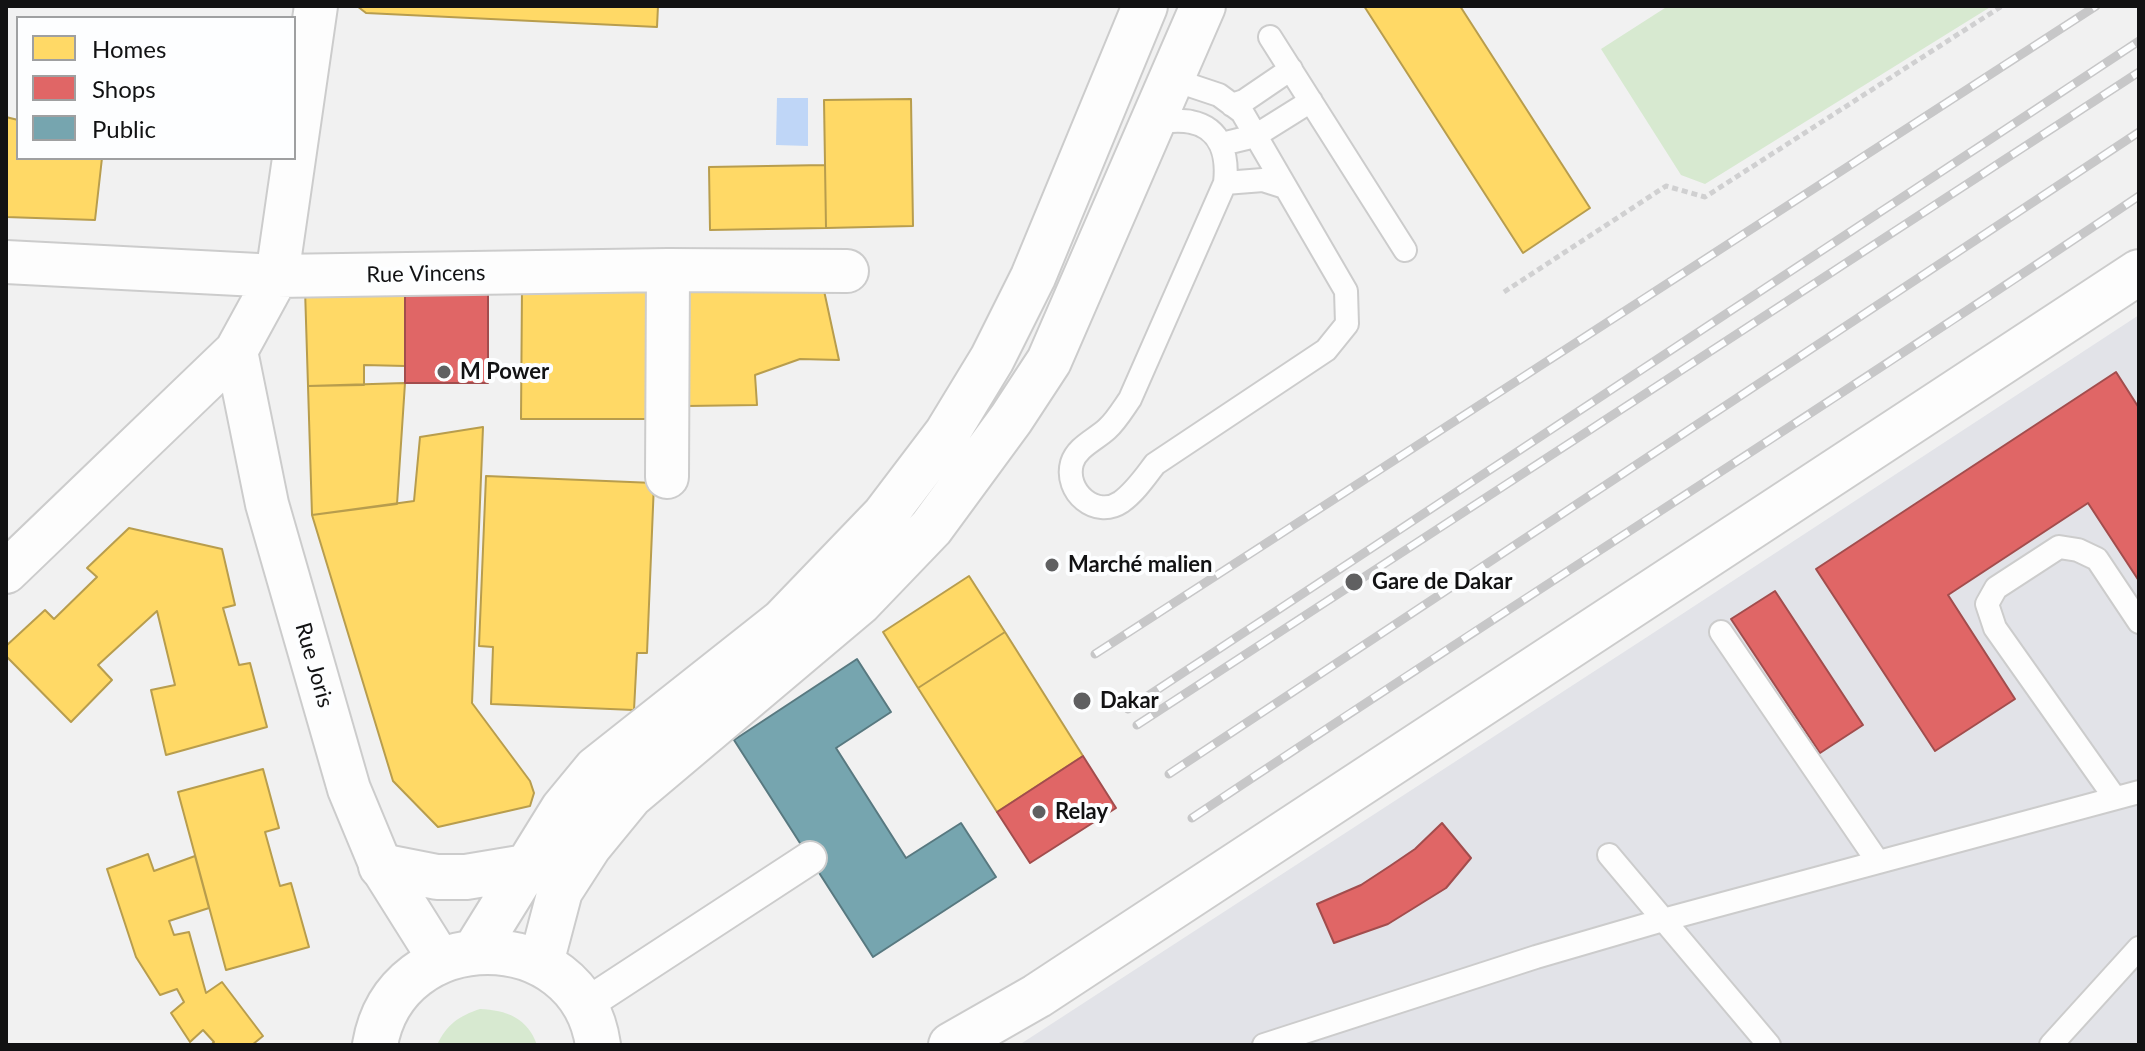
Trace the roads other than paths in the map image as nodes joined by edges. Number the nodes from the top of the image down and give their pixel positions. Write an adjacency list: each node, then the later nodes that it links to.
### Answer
1 (316, 6): 11 (street)
2 (1145, 6): 33 (street)
3 (1203, 6): 6 (street)
4 (1270, 37): 5 (lane)
5 (1291, 69): 7 (lane); 8 (lane)
6 (1171, 79): 8 (lane); 9 (street)
7 (1311, 101): 10 (lane); 16 (lane)
8 (1232, 105): 10 (lane)
9 (1152, 122): 12 (lane); 37 (street)
10 (1255, 136): 12 (lane); 15 (lane)
11 (296, 144)
12 (1222, 144): 14 (lane)
13 (294, 160): 21 (street)
14 (1225, 183): 15 (lane); 15 (lane)
15 (1285, 187)
16 (1405, 250)
17 (6, 262): 21 (street, Rue Vincens)
18 (668, 270): 19 (street, Rue Vincens); 21 (street, Rue Vincens); 23 (street)
19 (847, 271)
20 (2139, 272): 40 (street)
21 (277, 276): 22 (street)
22 (236, 351): 24 (street); 32 (street, Rue Joris)
23 (667, 477)
24 (6, 572)
25 (2139, 622): 28 (lane)
26 (1721, 632): 31 (lane)
27 (2139, 792): 28 (lane)
28 (2115, 798): 31 (lane)
29 (1609, 855): 34 (lane)
30 (810, 858): 38 (street)
31 (1878, 862): 34 (lane)
32 (381, 866): 33 (street); 36 (street, Rue Joris)
33 (526, 867): 36 (street)
34 (1663, 920): 41 (lane); 42 (lane)
35 (2139, 948): 43 (lane)
36 (458, 955): 37 (street); 39 (street)
37 (541, 963): 38 (street)
38 (591, 1025)
39 (375, 1045)
40 (951, 1045)
41 (1264, 1045)
42 (1769, 1045)
43 (2051, 1045)

